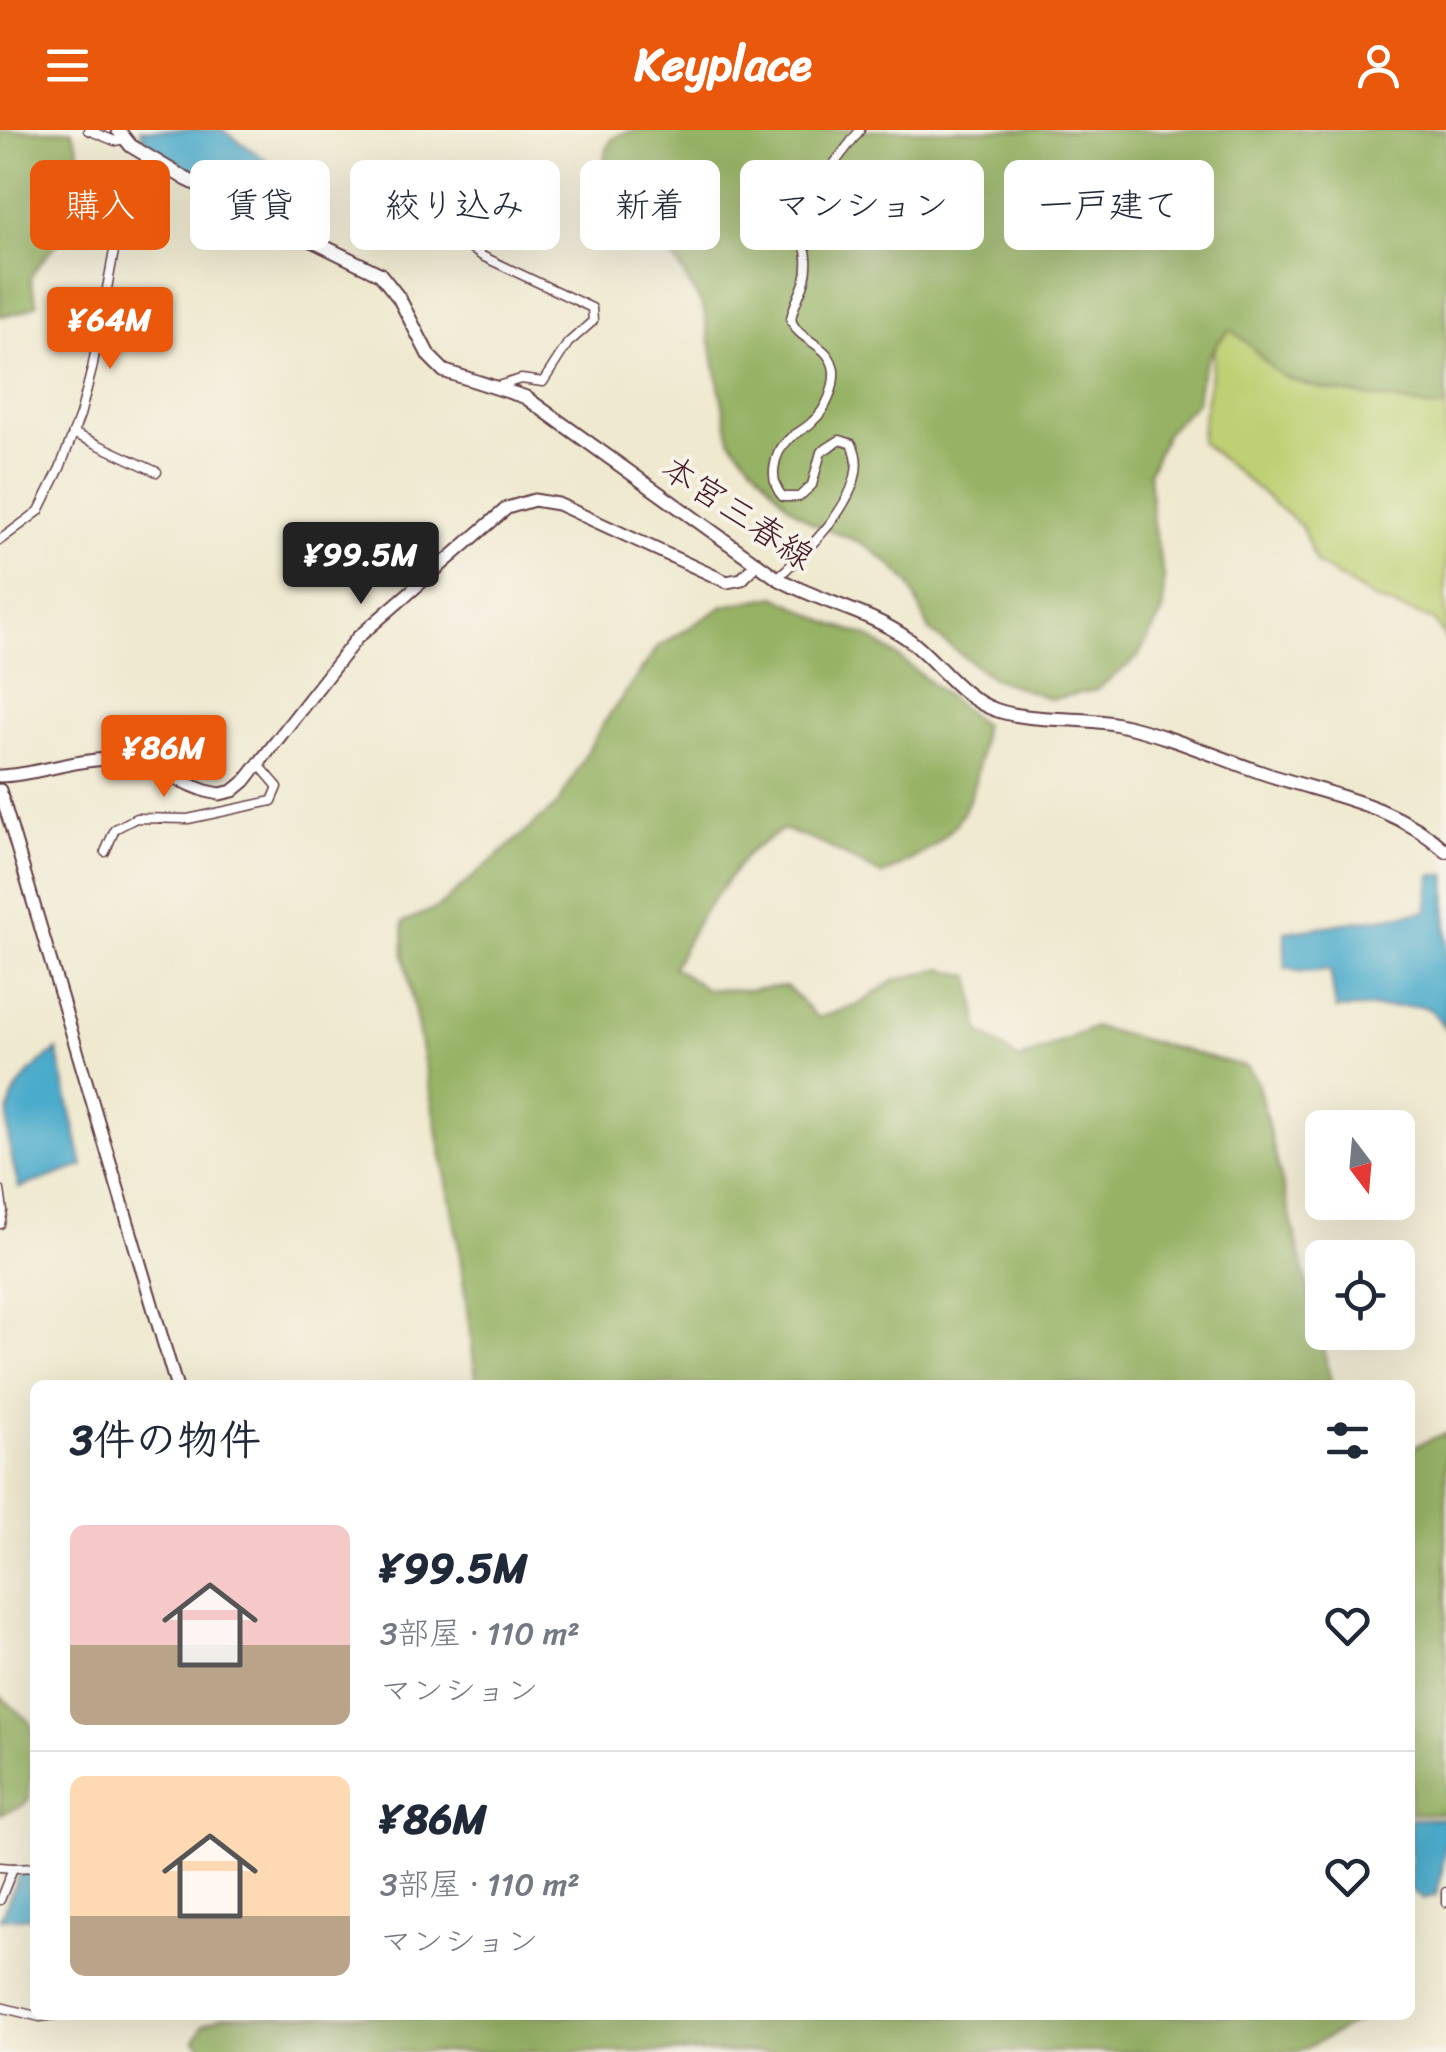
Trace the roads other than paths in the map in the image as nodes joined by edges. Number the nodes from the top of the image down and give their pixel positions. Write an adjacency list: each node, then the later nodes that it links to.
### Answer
1 (88, 130): 3 (street)
2 (860, 130): 11 (street)
3 (121, 135): 4 (main road, 本宮三春線)
4 (146, 156): 6 (main road, 本宮三春線); 7 (street)
5 (474, 250): 6 (street)
6 (494, 387): 10 (main road, 本宮三春線)
7 (74, 433): 8 (street); 9 (street)
8 (157, 472)
9 (0, 540)
10 (756, 564): 11 (main road, 本宮三春線); 12 (street)
11 (777, 578): 16 (main road, 本宮三春線)
12 (260, 766): 13 (street); 17 (street)
13 (0, 776)
14 (0, 790): 15 (street)
15 (4, 822): 20 (street)
16 (1446, 851)
17 (105, 852)
18 (0, 1190): 19 (street)
19 (0, 1224)
20 (174, 1380)
21 (0, 1867): 23 (street)
22 (30, 1867): 23 (street)
23 (12, 1868): 25 (street)
24 (1446, 1892): 26 (street)
25 (0, 1900)
26 (1446, 1902)
27 (0, 2008): 28 (street)
28 (30, 2015)

